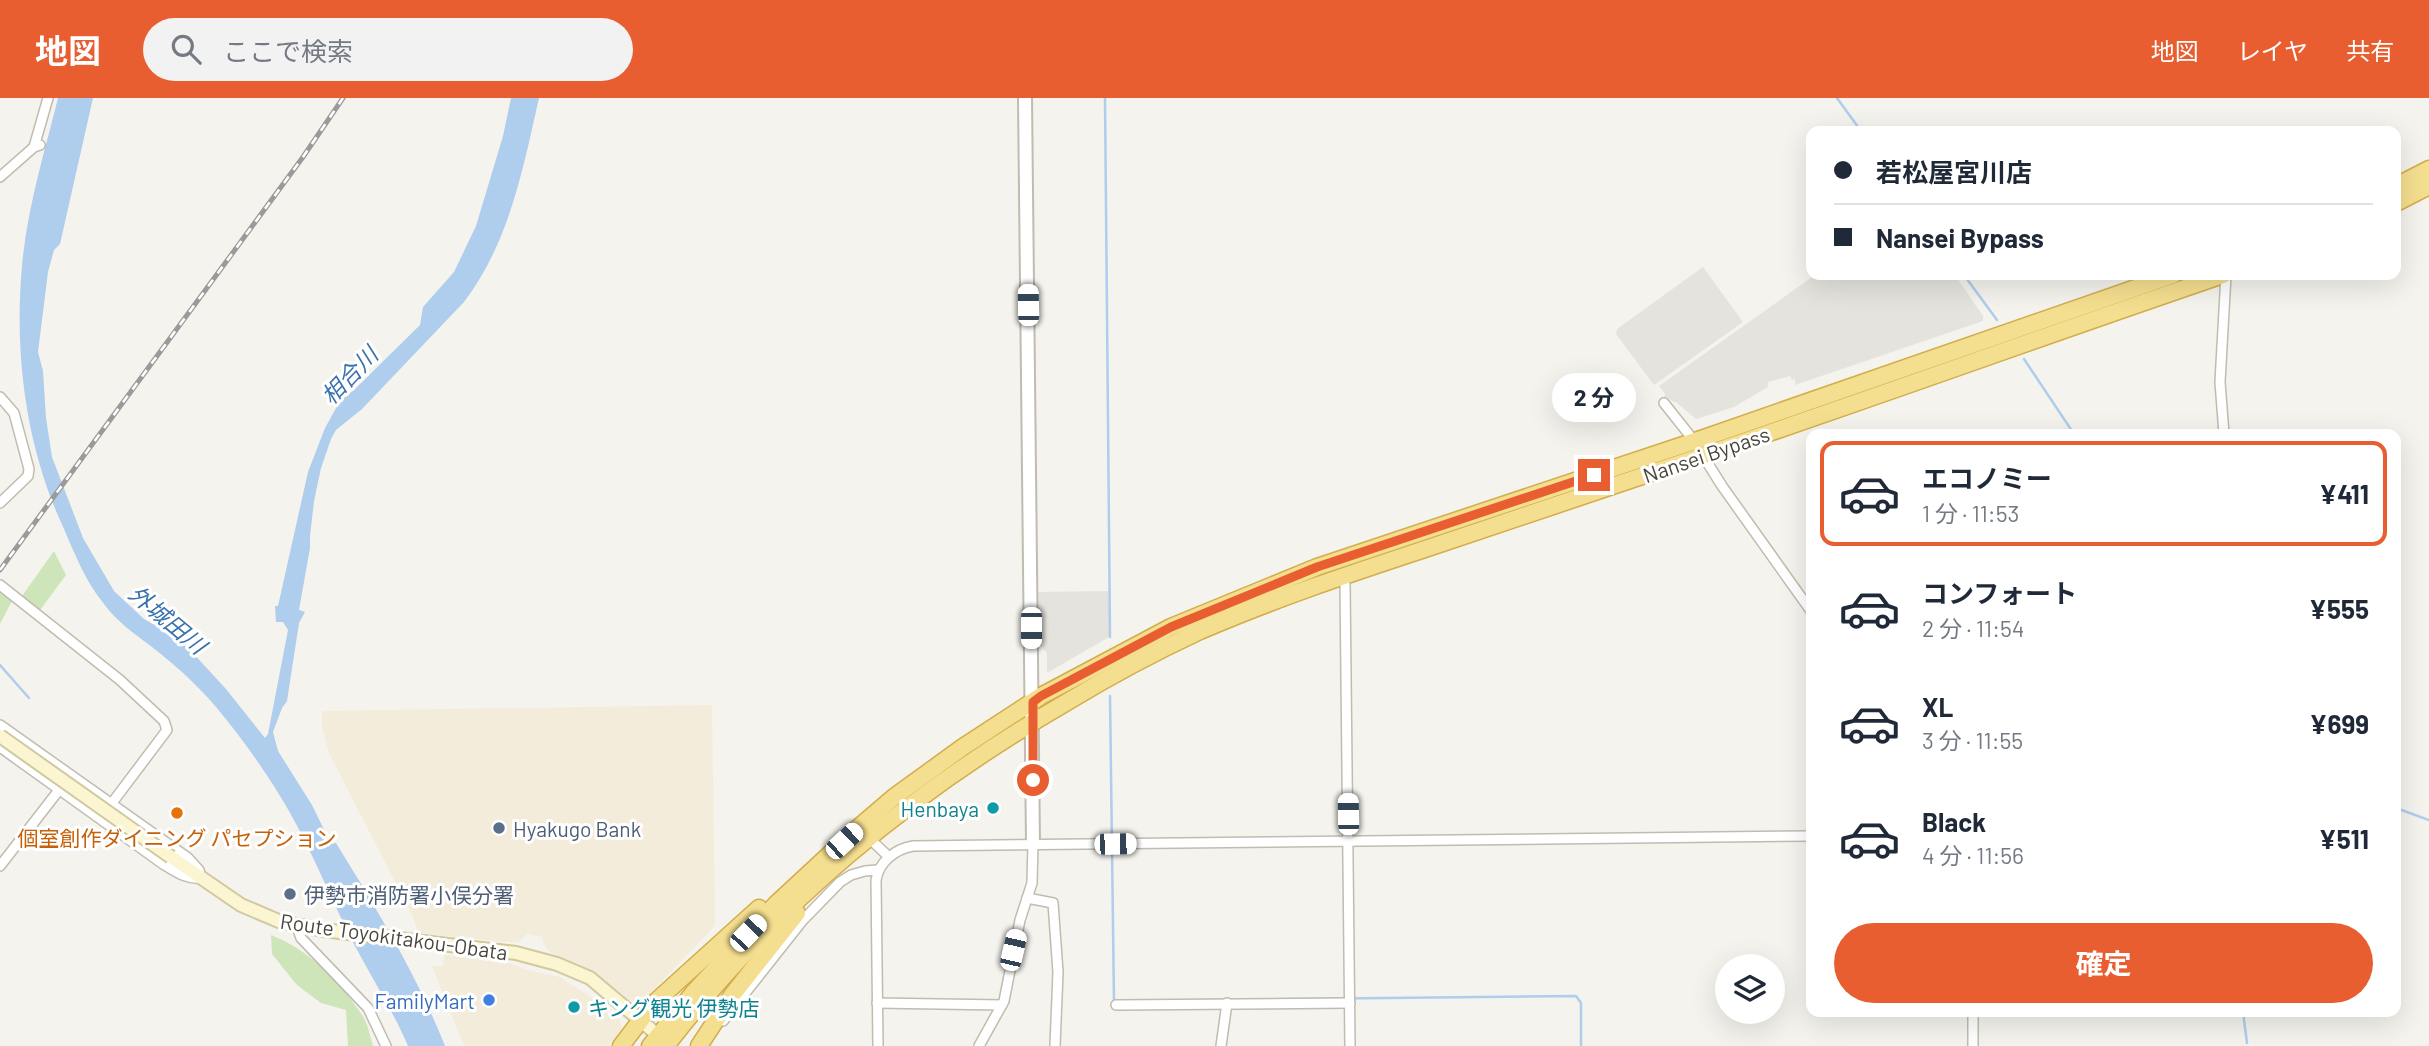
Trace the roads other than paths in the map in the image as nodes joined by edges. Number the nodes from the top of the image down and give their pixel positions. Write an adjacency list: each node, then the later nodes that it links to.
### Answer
1 (48, 98): 4 (street)
2 (1025, 98): 19 (street)
3 (2429, 169): 5 (highway)
4 (0, 177)
5 (2401, 183)
6 (2429, 186): 7 (highway)
7 (2401, 200)
8 (2159, 280): 14 (highway, Nansei Bypass)
9 (2209, 280): 14 (highway, Nansei Bypass)
10 (2224, 280): 13 (street)
11 (0, 397): 15 (street)
12 (1664, 403): 14 (street)
13 (2224, 429)
14 (1699, 449): 18 (street); 19 (highway, Nansei Bypass); 20 (highway, Nansei Bypass)
15 (0, 503)
16 (1345, 583): 30 (street)
17 (0, 585): 27 (street)
18 (1806, 604)
19 (1033, 702): 20 (street); 28 (highway, Nansei Bypass)
20 (1033, 722): 28 (highway, Nansei Bypass); 31 (street)
21 (0, 724): 23 (street)
22 (0, 736): 35 (main road, Route Toyokitakou-Obata, bridge)
23 (20, 738): 25 (street); 27 (street)
24 (0, 747): 25 (street)
25 (10, 754): 26 (street)
26 (60, 790): 33 (street); 35 (street)
27 (113, 803): 35 (street)
28 (864, 832): 32 (street); 44 (highway); 45 (highway, Nansei Bypass); 46 (highway); 49 (highway, Nansei Bypass)
29 (1806, 836): 30 (street)
30 (1348, 841): 31 (street); 38 (street)
31 (1033, 845): 32 (street); 36 (street)
32 (889, 857): 34 (street)
33 (0, 866)
34 (877, 870): 39 (street); 46 (street)
35 (201, 878): 37 (main road, Route Toyokitakou-Obata)
36 (1027, 898): 41 (street); 52 (street)
37 (297, 927): 44 (main road, Route Toyokitakou-Obata); 47 (street)
38 (1350, 1000): 40 (street); 54 (street)
39 (877, 1003): 41 (street); 50 (street)
40 (1227, 1003): 42 (street); 53 (street)
41 (1002, 1004): 51 (street)
42 (1115, 1004)
43 (1973, 1017): 55 (street)
44 (640, 1020): 45 (main road, Route Toyokitakou-Obata); 48 (highway)
45 (652, 1038)
46 (700, 1044)
47 (386, 1046)
48 (621, 1046)
49 (666, 1046)
50 (877, 1046)
51 (979, 1046)
52 (1055, 1046)
53 (1221, 1046)
54 (1350, 1046)
55 (1973, 1046)

